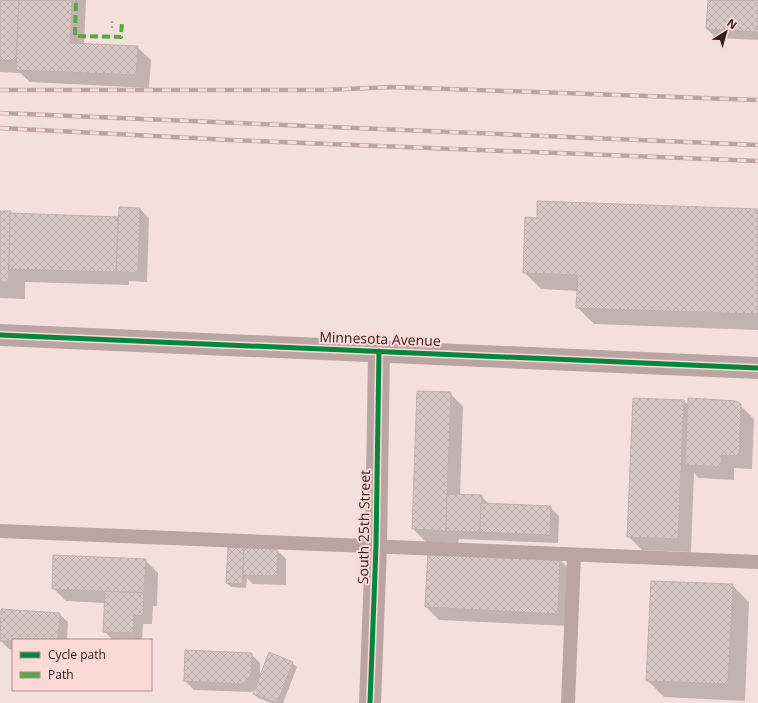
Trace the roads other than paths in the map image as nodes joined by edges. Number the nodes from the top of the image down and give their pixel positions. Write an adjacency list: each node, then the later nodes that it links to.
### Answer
1 (0, 335): 2 (street, Minnesota Avenue)
2 (379, 351): 3 (street, Minnesota Avenue); 5 (street, South 25th Street)
3 (758, 368)
4 (0, 531): 5 (lane)
5 (376, 546): 6 (lane); 8 (street, South 25th Street)
6 (574, 554): 7 (lane); 9 (lane)
7 (758, 562)
8 (370, 703)
9 (568, 703)

